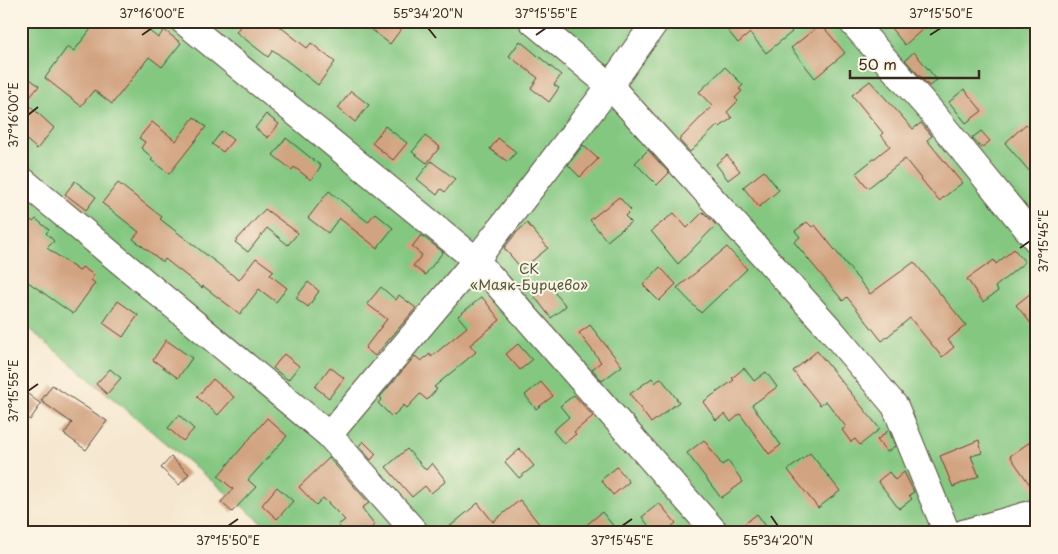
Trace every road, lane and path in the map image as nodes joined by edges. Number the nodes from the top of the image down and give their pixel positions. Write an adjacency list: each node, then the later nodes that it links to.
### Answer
1 (183, 21): 8 (street)
2 (532, 21): 5 (street)
3 (656, 21): 5 (street)
4 (851, 21): 7 (street)
5 (610, 86): 8 (street); 13 (street)
6 (21, 179): 9 (street)
7 (1037, 242)
8 (476, 260): 9 (street); 12 (street)
9 (329, 435): 11 (street)
10 (1037, 512): 14 (street)
11 (416, 533)
12 (716, 533)
13 (947, 533)
14 (963, 533)

